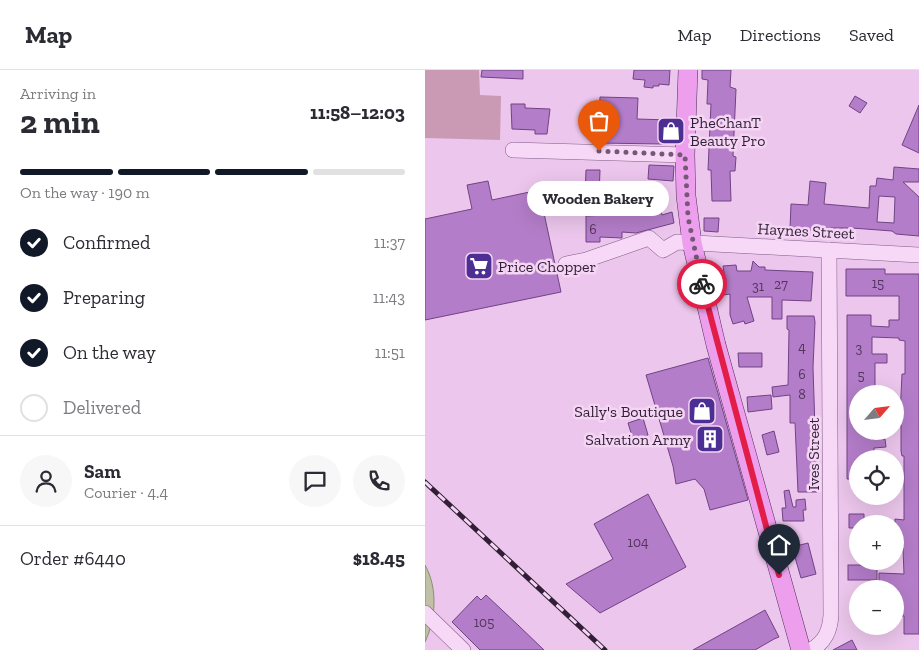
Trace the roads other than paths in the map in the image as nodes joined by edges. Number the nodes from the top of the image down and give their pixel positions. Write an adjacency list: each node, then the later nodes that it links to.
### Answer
1 (688, 70): 3 (main road)
2 (513, 150): 3 (street)
3 (685, 155): 4 (main road)
4 (692, 243): 5 (street, Haynes Street); 7 (street, Haynes Street); 10 (main road)
5 (829, 250): 6 (street, Haynes Street); 11 (street, Ives Street)
6 (919, 255)
7 (566, 264)
8 (425, 613): 9 (street)
9 (463, 650)
10 (801, 650)
11 (811, 650)

